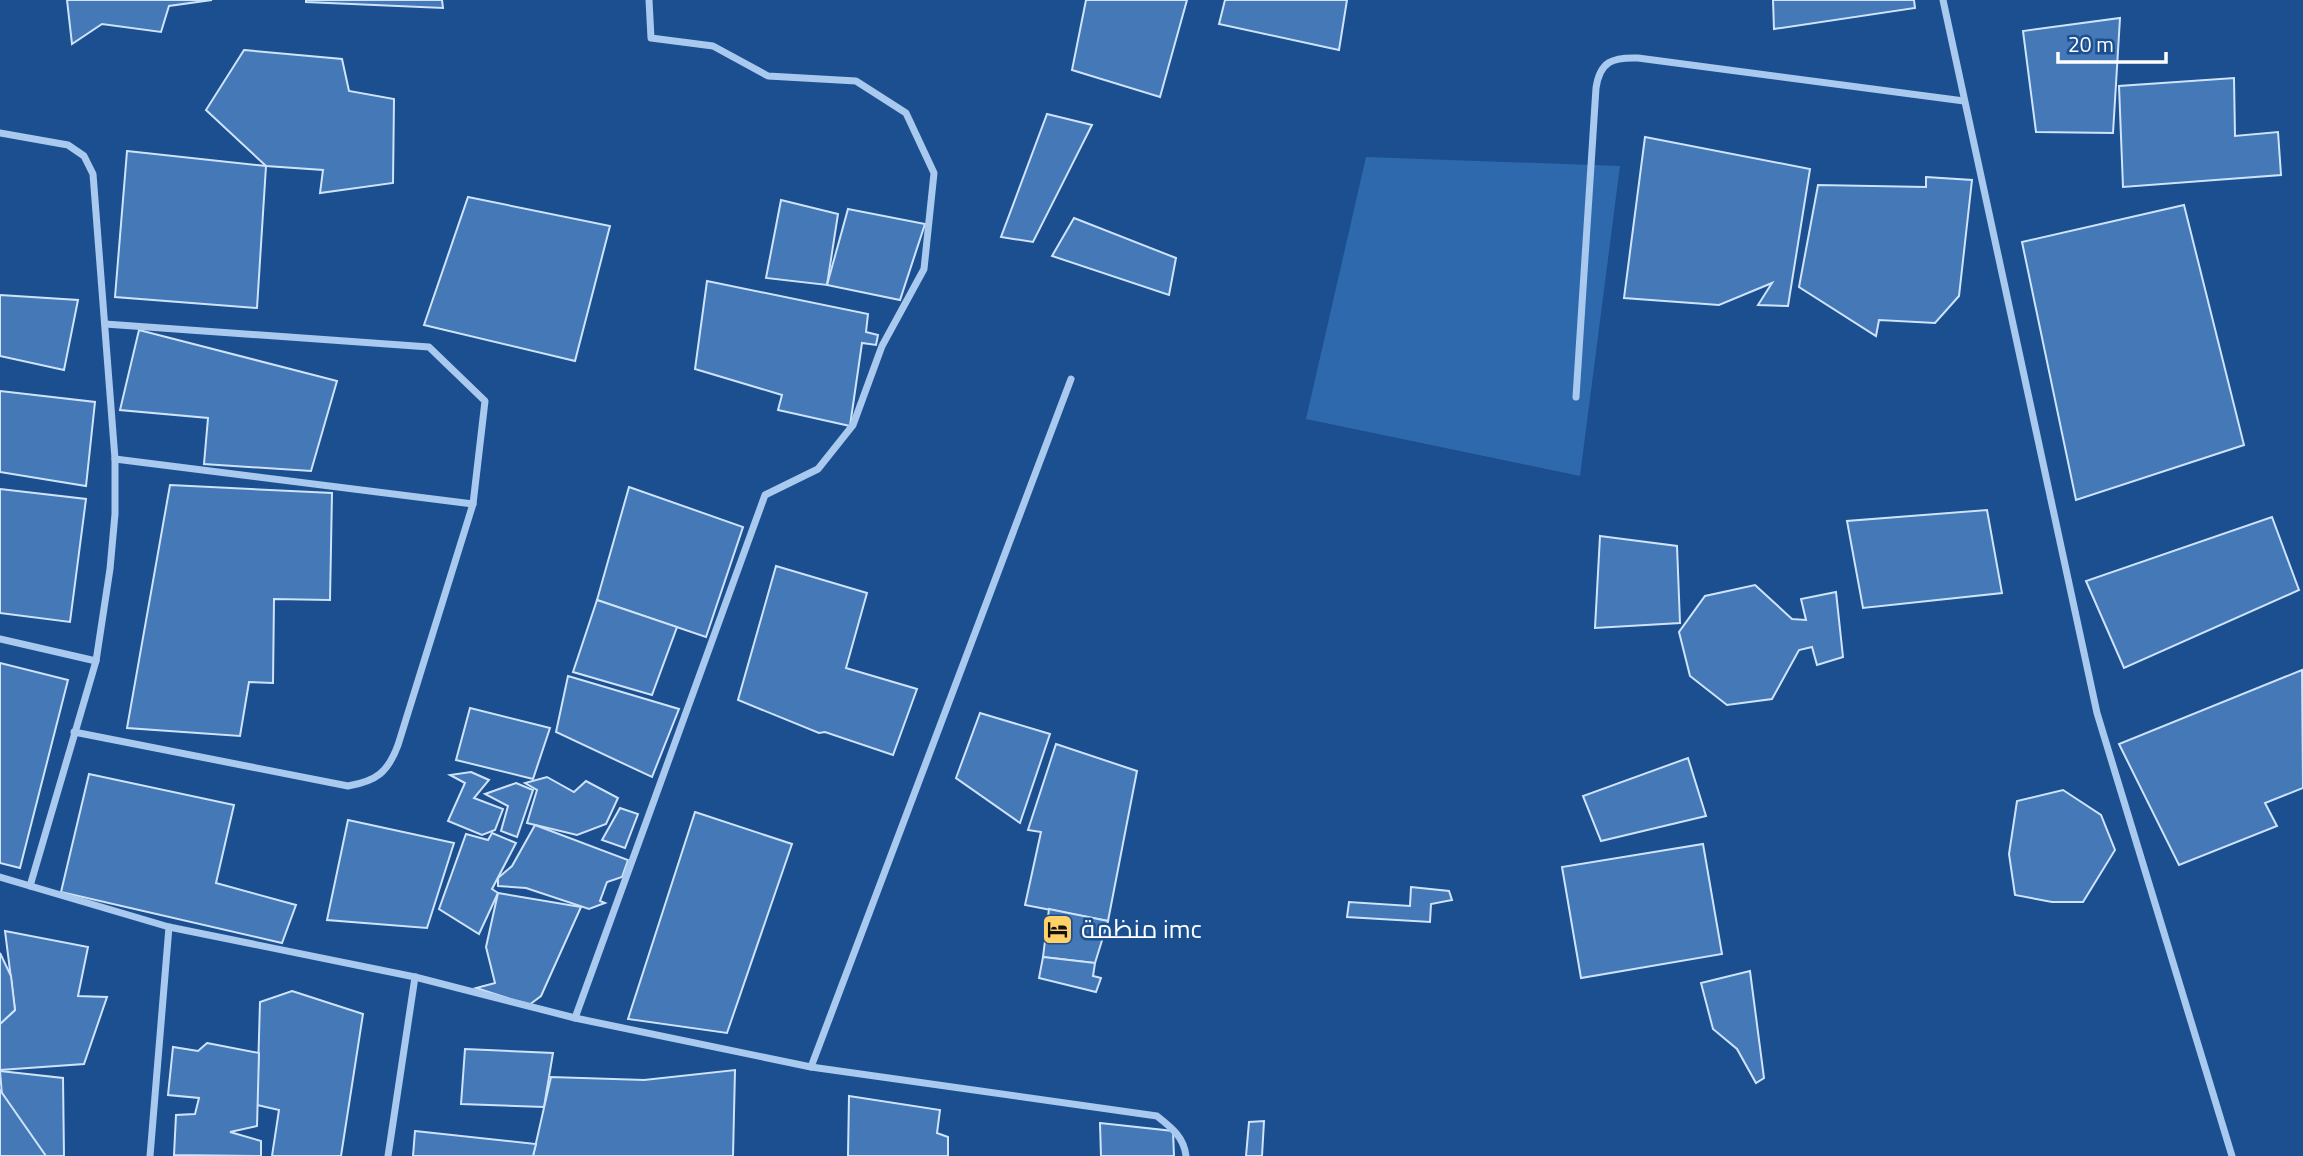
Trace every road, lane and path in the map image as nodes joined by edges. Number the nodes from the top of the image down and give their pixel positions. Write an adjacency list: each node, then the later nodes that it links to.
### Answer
1 (649, 0): 17 (street)
2 (1943, 0): 3 (street)
3 (1964, 101): 7 (street); 22 (street)
4 (0, 133): 5 (street)
5 (105, 324): 8 (street); 9 (street)
6 (1071, 379): 18 (street)
7 (1576, 397)
8 (115, 459): 9 (street); 11 (street)
9 (473, 504): 12 (street)
10 (0, 639): 11 (street)
11 (96, 661): 12 (street)
12 (74, 732): 14 (street)
13 (0, 877): 14 (street)
14 (30, 886): 15 (street)
15 (169, 927): 16 (street); 19 (street)
16 (415, 977): 17 (street); 20 (street)
17 (575, 1018): 18 (street)
18 (811, 1067): 21 (street)
19 (150, 1156)
20 (388, 1156)
21 (1186, 1156)
22 (2232, 1156)

